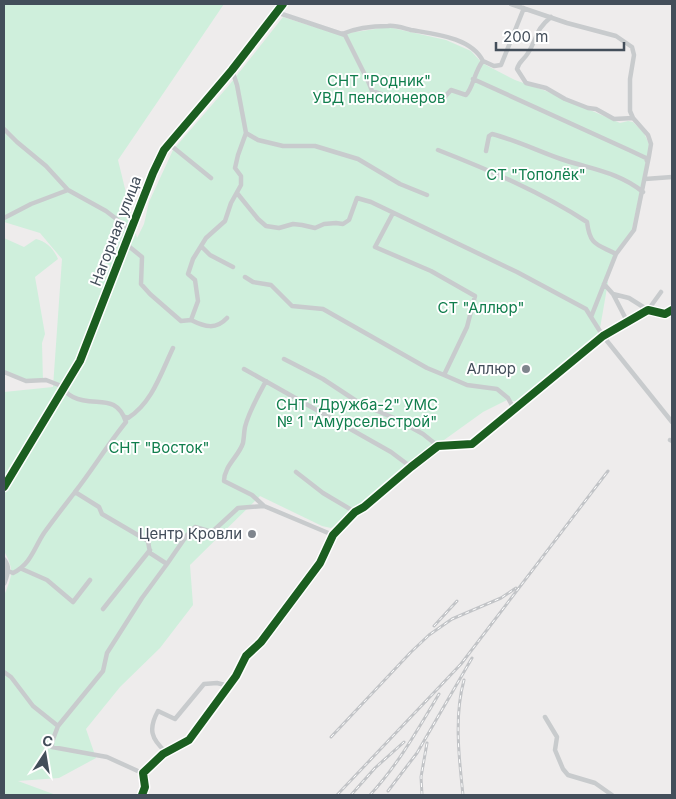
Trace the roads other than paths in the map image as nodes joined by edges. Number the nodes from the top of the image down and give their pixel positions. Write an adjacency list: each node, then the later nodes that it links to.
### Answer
1 (283, 4): 4 (street, Нагорная улица)
2 (511, 4): 3 (street)
3 (524, 8): 5 (street); 7 (street)
4 (276, 12): 6 (street); 8 (street, Нагорная улица)
5 (551, 17): 12 (street); 12 (street)
6 (342, 34): 7 (street); 10 (street)
7 (483, 61): 9 (street)
8 (232, 70): 14 (street); 15 (street, Нагорная улица)
9 (473, 79): 11 (street); 18 (street)
10 (402, 101)
11 (440, 101)
12 (633, 118): 18 (street)
13 (4, 129): 22 (street)
14 (246, 133): 24 (street); 25 (street)
15 (169, 144): 20 (street); 28 (street, Нагорная улица)
16 (438, 150): 31 (street)
17 (486, 151): 23 (street)
18 (647, 161): 21 (street)
19 (672, 177): 21 (street)
20 (211, 178)
21 (644, 179): 23 (street)
22 (68, 190): 27 (street); 28 (street)
23 (643, 192): 31 (street)
24 (238, 193): 26 (street); 30 (street)
25 (428, 194)
26 (393, 213): 39 (street); 48 (street)
27 (4, 218)
28 (132, 231): 29 (street, Нагорная улица)
29 (126, 244): 41 (street); 50 (street, Нагорная улица)
30 (201, 246): 32 (street); 41 (street)
31 (616, 254): 34 (street)
32 (233, 267)
33 (244, 277): 48 (street)
34 (604, 284): 36 (street); 39 (street)
35 (662, 292): 37 (street)
36 (613, 294): 37 (street); 42 (street)
37 (648, 310): 38 (street); 42 (street)
38 (672, 310)
39 (591, 317): 43 (street)
40 (227, 318): 41 (street)
41 (191, 320)
42 (628, 322): 43 (street)
43 (603, 336): 51 (street); 53 (street)
44 (173, 348): 52 (street)
45 (284, 359): 54 (street)
46 (244, 369): 49 (street)
47 (4, 372): 50 (street)
48 (444, 375): 51 (street)
49 (266, 381): 55 (street); 59 (street)
50 (64, 388): 52 (street); 57 (street, Нагорная улица)
51 (514, 409): 54 (street)
52 (125, 417): 58 (street)
53 (672, 422)
54 (438, 446): 55 (street)
55 (411, 467): 60 (street)
56 (296, 472): 60 (street)
57 (4, 488)
58 (76, 492): 62 (street); 65 (street)
59 (264, 506): 61 (street); 64 (street)
60 (355, 512): 61 (street)
61 (332, 535): 71 (street)
62 (150, 550): 64 (street); 69 (street)
63 (4, 560): 66 (street)
64 (167, 564): 73 (street)
65 (22, 569): 66 (street); 67 (street)
66 (8, 571): 68 (street)
67 (90, 580)
68 (4, 582)
69 (103, 609)
70 (4, 672): 73 (street)
71 (229, 686): 74 (street); 74 (street)
72 (545, 717): 77 (street)
73 (58, 726): 75 (street)
74 (166, 752): 75 (street)
75 (149, 767): 76 (street)
76 (142, 795)
77 (612, 795)

